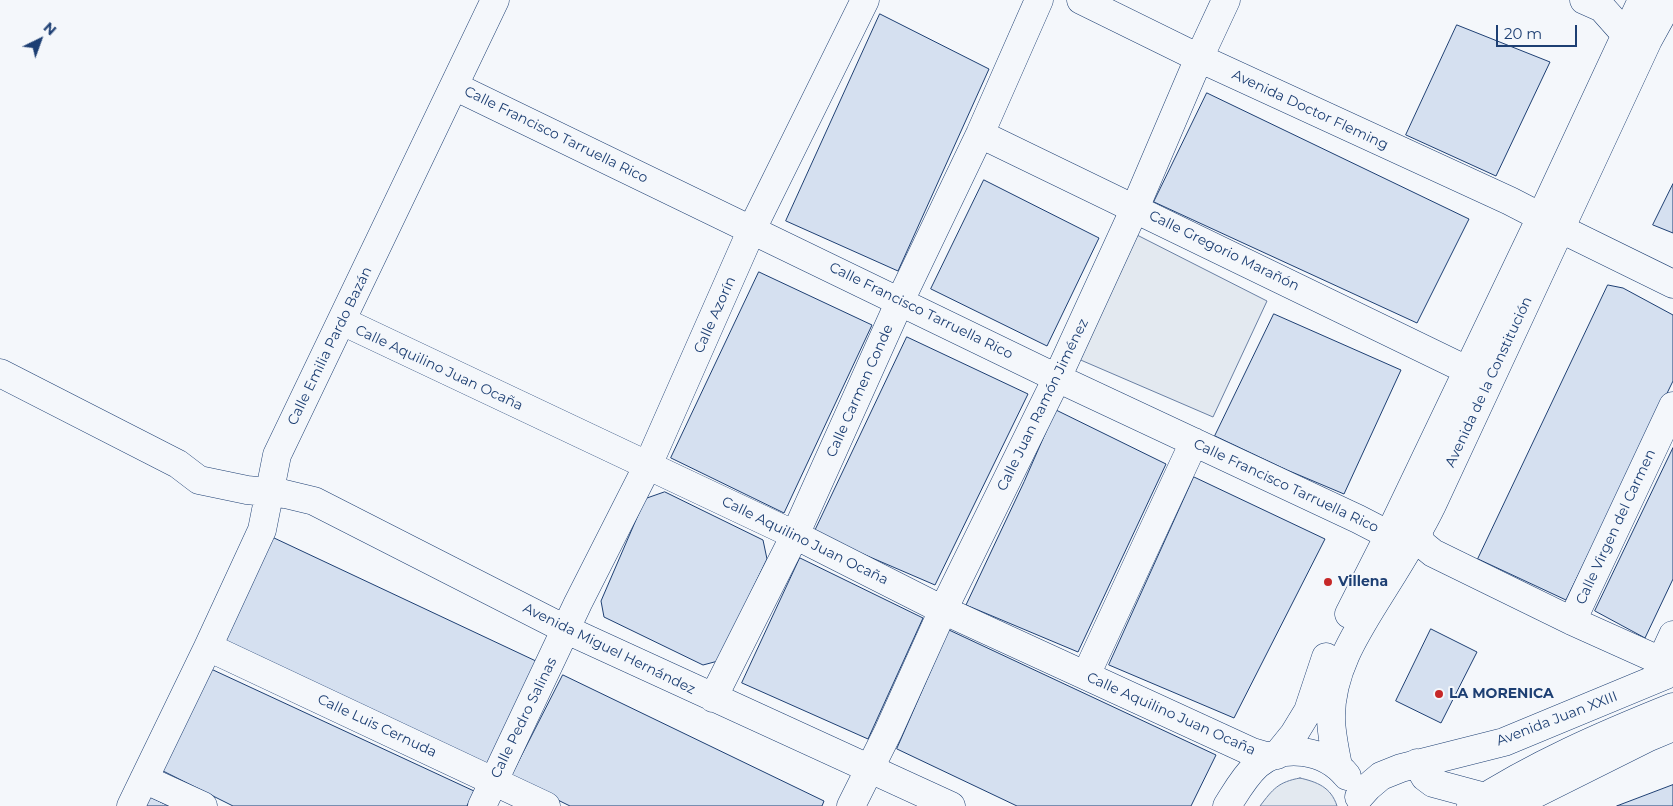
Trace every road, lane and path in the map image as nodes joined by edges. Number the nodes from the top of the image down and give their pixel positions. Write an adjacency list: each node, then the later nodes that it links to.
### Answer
1 (494, 0): 11 (street, Calle Emilia Pardo Bazán)
2 (865, 0): 15 (street, Calle Azorín)
3 (1039, 0): 12 (street, Calle Carmen Conde)
4 (1081, 0): 10 (street, Avenida Doctor Fleming)
5 (1226, 0): 10 (street, Calle Juan Ramón Jiménez)
6 (1584, 0): 9 (street)
7 (1642, 0): 9 (street, Avenida de la Constitución)
8 (1670, 0): 14 (street, Avenida de la Constitución)
9 (1626, 35): 14 (street, Avenida de la Constitución)
10 (1199, 58): 13 (street, Calle Juan Ramón Jiménez); 14 (street, Avenida Doctor Fleming)
11 (454, 86): 15 (street, Calle Francisco Tarruella Rico); 18 (street, Calle Emilia Pardo Bazán)
12 (980, 134): 13 (street, Calle Gregorio Marañón); 17 (street, Calle Carmen Conde)
13 (1135, 208): 19 (street, Calle Gregorio Marañón); 21 (street, Calle Juan Ramón Jiménez)
14 (1551, 223): 16 (street, Avenida Doctor Fleming); 19 (street, Avenida de la Constitución); 26 (street, Avenida de la Constitución)
15 (752, 229): 17 (street, Calle Francisco Tarruella Rico); 24 (street, Calle Azorín)
16 (1673, 284)
17 (900, 301): 21 (street, Calle Francisco Tarruella Rico); 27 (street, Calle Carmen Conde)
18 (342, 321): 24 (street, Calle Aquilino Juan Ocaña); 25 (street, Calle Emilia Pardo Bazán)
19 (1467, 370): 28 (street, Avenida de la Constitución)
20 (0, 373): 25 (street, Avenida Miguel Hernández)
21 (1057, 378): 23 (street, Calle Francisco Tarruella Rico); 29 (street, Calle Juan Ramón Jiménez)
22 (1673, 406): 30 (street, Calle Virgen del Carmen)
23 (1194, 442): 28 (street, Calle Francisco Tarruella Rico); 35 (street)
24 (648, 465): 27 (street, Calle Aquilino Juan Ocaña); 31 (street, Calle Azorín)
25 (269, 492): 31 (street, Avenida Miguel Hernández); 33 (street, Calle Emilia Pardo Bazán)
26 (1418, 534): 30 (street); 41 (street, Avenida de la Constitución)
27 (795, 535): 29 (street, Calle Aquilino Juan Ocaña); 36 (street, Calle Carmen Conde)
28 (1389, 535): 39 (street, Avenida de la Constitución)
29 (943, 610): 35 (street, Calle Aquilino Juan Ocaña); 42 (street, Calle Juan Ramón Jiménez)
30 (1572, 621): 34 (street)
31 (566, 630): 36 (street, Avenida Miguel Hernández); 44 (street, Calle Pedro Salinas)
32 (1673, 635): 34 (street)
33 (208, 647): 43 (street, Calle Emilia Pardo Bazán); 44 (street, Calle Luis Cernuda)
34 (1667, 669): 40 (street, Avenida Juan XXIII)
35 (1086, 675): 39 (street, Calle Aquilino Juan Ocaña)
36 (713, 698): 42 (street, Avenida Miguel Hernández)
37 (1673, 707): 46 (street)
38 (1665, 736): 54 (street)
39 (1273, 756): 41 (street); 53 (street, Avenida de la Constitución)
40 (1417, 763): 45 (street, Avenida Juan XXIII); 46 (street)
41 (1338, 766): 45 (street)
42 (870, 770): 51 (street, Calle Juan Ramón Jiménez); 52 (street, Avenida Miguel Hernández)
43 (144, 779): 47 (street, Calle Emilia Pardo Bazán); 48 (street)
44 (494, 782): 49 (street, Calle Pedro Salinas); 50 (street, Calle Luis Cernuda)
45 (1360, 802)
46 (1478, 802)
47 (131, 806)
48 (203, 806)
49 (482, 806)
50 (546, 806)
51 (851, 806)
52 (951, 806)
53 (1227, 806)
54 (1511, 806)

